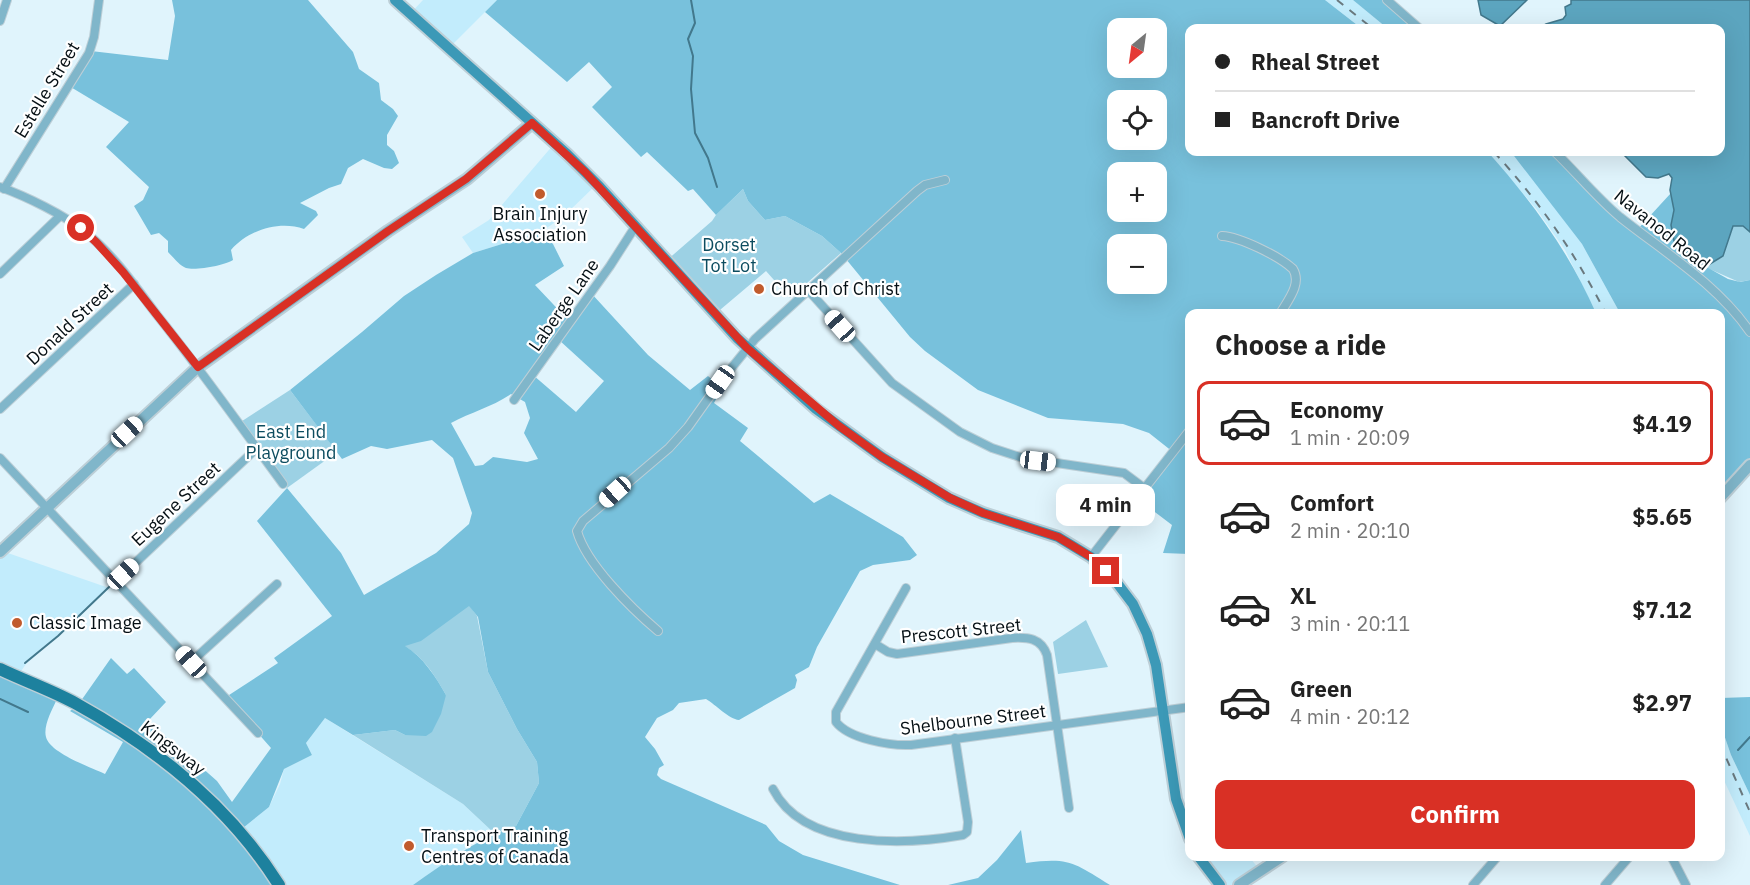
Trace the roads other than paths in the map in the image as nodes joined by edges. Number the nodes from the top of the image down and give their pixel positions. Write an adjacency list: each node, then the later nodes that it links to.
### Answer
1 (7, 0): 5 (street)
2 (99, 0): 10 (street, Estelle Street)
3 (395, 0): 7 (main road)
4 (1387, 0): 6 (street)
5 (0, 21)
6 (1414, 24)
7 (532, 123): 12 (main road); 20 (street)
8 (1559, 156): 18 (street, Navanod Road)
9 (945, 180): 16 (street)
10 (2, 188): 11 (street)
11 (60, 216): 14 (street); 15 (street)
12 (636, 227): 19 (main road); 21 (street, Laberge Lane)
13 (1222, 236): 17 (street)
14 (0, 274)
15 (134, 284): 20 (street); 22 (street, Donald Street)
16 (808, 290): 19 (street); 28 (street)
17 (1283, 309)
18 (1750, 332)
19 (747, 348): 32 (main road); 36 (street)
20 (198, 367): 24 (street); 30 (street)
21 (514, 400)
22 (0, 410)
23 (1185, 436): 28 (street)
24 (257, 448): 27 (street); 33 (street, Eugene Street)
25 (0, 458): 30 (street)
26 (1750, 465): 29 (street)
27 (283, 484)
28 (1144, 488): 32 (street)
29 (1725, 492)
30 (47, 508): 31 (street); 33 (street)
31 (0, 552)
32 (1091, 557): 43 (main road)
33 (116, 581): 38 (street)
34 (277, 584): 38 (street)
35 (906, 588): 37 (street, Shelbourne Street)
36 (658, 631)
37 (875, 644): 44 (street, Prescott Street); 46 (street, Shelbourne Street)
38 (191, 662): 45 (street)
39 (0, 669): 41 (main road, Kingsway)
40 (0, 676): 41 (main road, Kingsway)
41 (16, 677): 55 (main road, Kingsway)
42 (1185, 708): 43 (street, Shelbourne Street)
43 (1163, 711): 44 (street, Shelbourne Street); 49 (main road)
44 (1056, 725): 46 (street, Shelbourne Street); 48 (street)
45 (258, 733)
46 (955, 738): 47 (street)
47 (772, 789)
48 (1069, 808)
49 (1185, 825)
50 (1202, 861): 56 (main road)
51 (1275, 861): 57 (street)
52 (1494, 861): 58 (street)
53 (1626, 861): 59 (street)
54 (1674, 861): 60 (street)
55 (279, 885)
56 (1221, 885)
57 (1239, 885)
58 (1473, 885)
59 (1605, 885)
60 (1686, 885)

